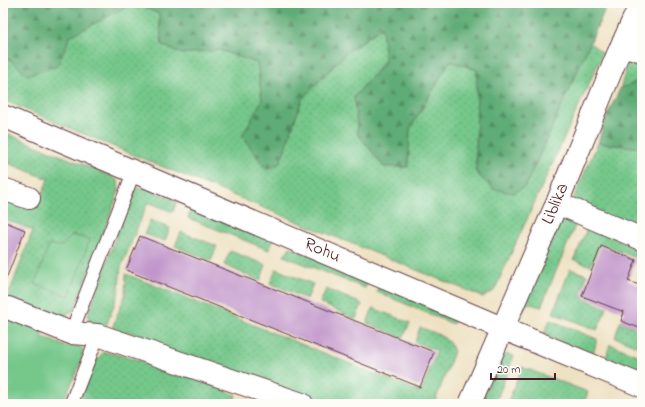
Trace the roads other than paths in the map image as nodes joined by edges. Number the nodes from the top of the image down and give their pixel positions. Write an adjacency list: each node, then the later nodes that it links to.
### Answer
1 (641, 3): 2 (street, Liblika)
2 (632, 48): 7 (street, Liblika)
3 (3, 116): 4 (street, Rohu)
4 (134, 171): 10 (street, Rohu); 11 (lane)
5 (3, 189): 6 (street)
6 (28, 198)
7 (557, 203): 8 (street); 10 (street, Liblika)
8 (642, 239)
9 (3, 308): 11 (street)
10 (502, 328): 13 (street, Rohu); 17 (street, Liblika)
11 (70, 334): 12 (street)
12 (98, 335): 14 (street); 15 (lane)
13 (642, 386)
14 (265, 398): 16 (street)
15 (71, 404)
16 (302, 404)
17 (470, 404)

